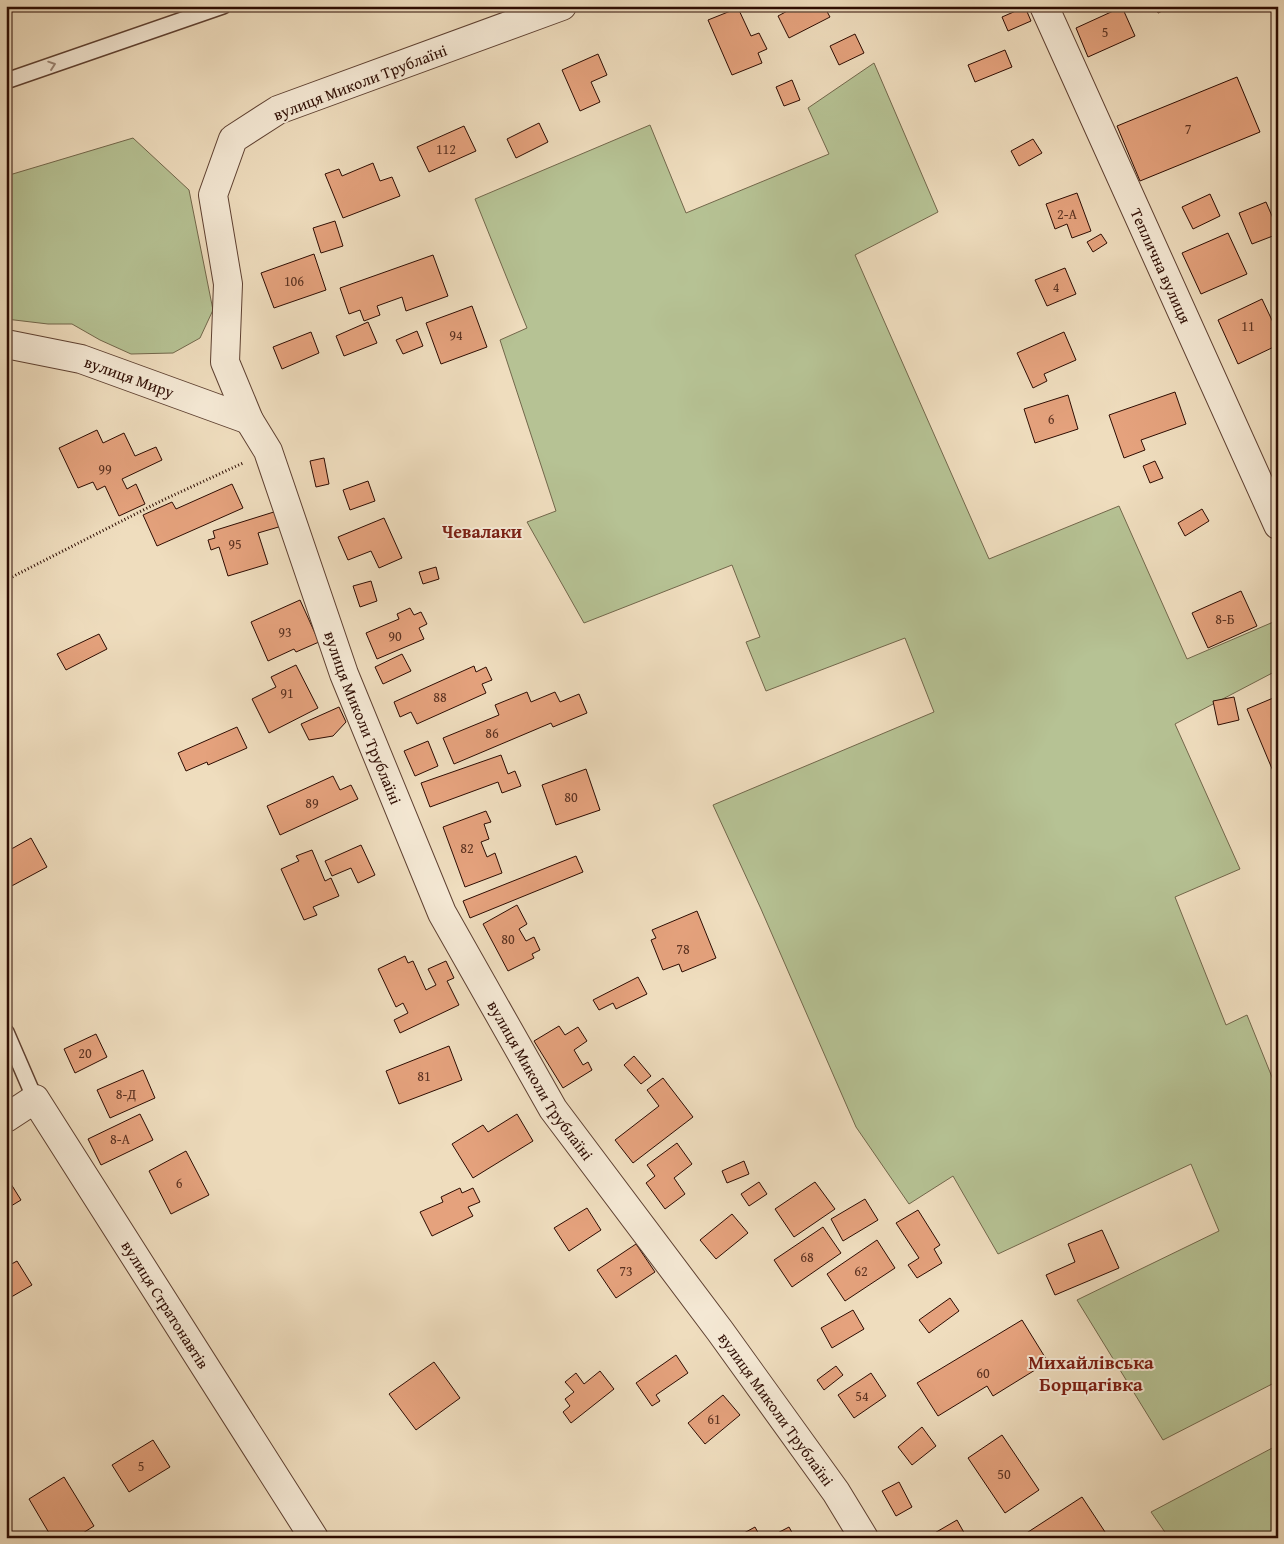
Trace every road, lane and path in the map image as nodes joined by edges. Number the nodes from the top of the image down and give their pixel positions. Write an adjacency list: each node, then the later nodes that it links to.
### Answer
1 (223, 6): 4 (lane, one-way to 1)
2 (562, 6): 6 (street, вулиця Миколи Трублаїні)
3 (1044, 6): 8 (street, Теплична вулиця)
4 (6, 81)
5 (6, 344): 6 (street, вулиця Миру)
6 (249, 420): 7 (street, вулиця Миколи Трублаїні)
7 (268, 451): 9 (path); 14 (street, вулиця Миколи Трублаїні)
8 (1278, 525)
9 (6, 580)
10 (6, 1032): 11 (lane)
11 (35, 1099): 12 (street); 13 (street, вулиця Стратонавтів)
12 (6, 1118)
13 (314, 1538)
14 (864, 1538)

